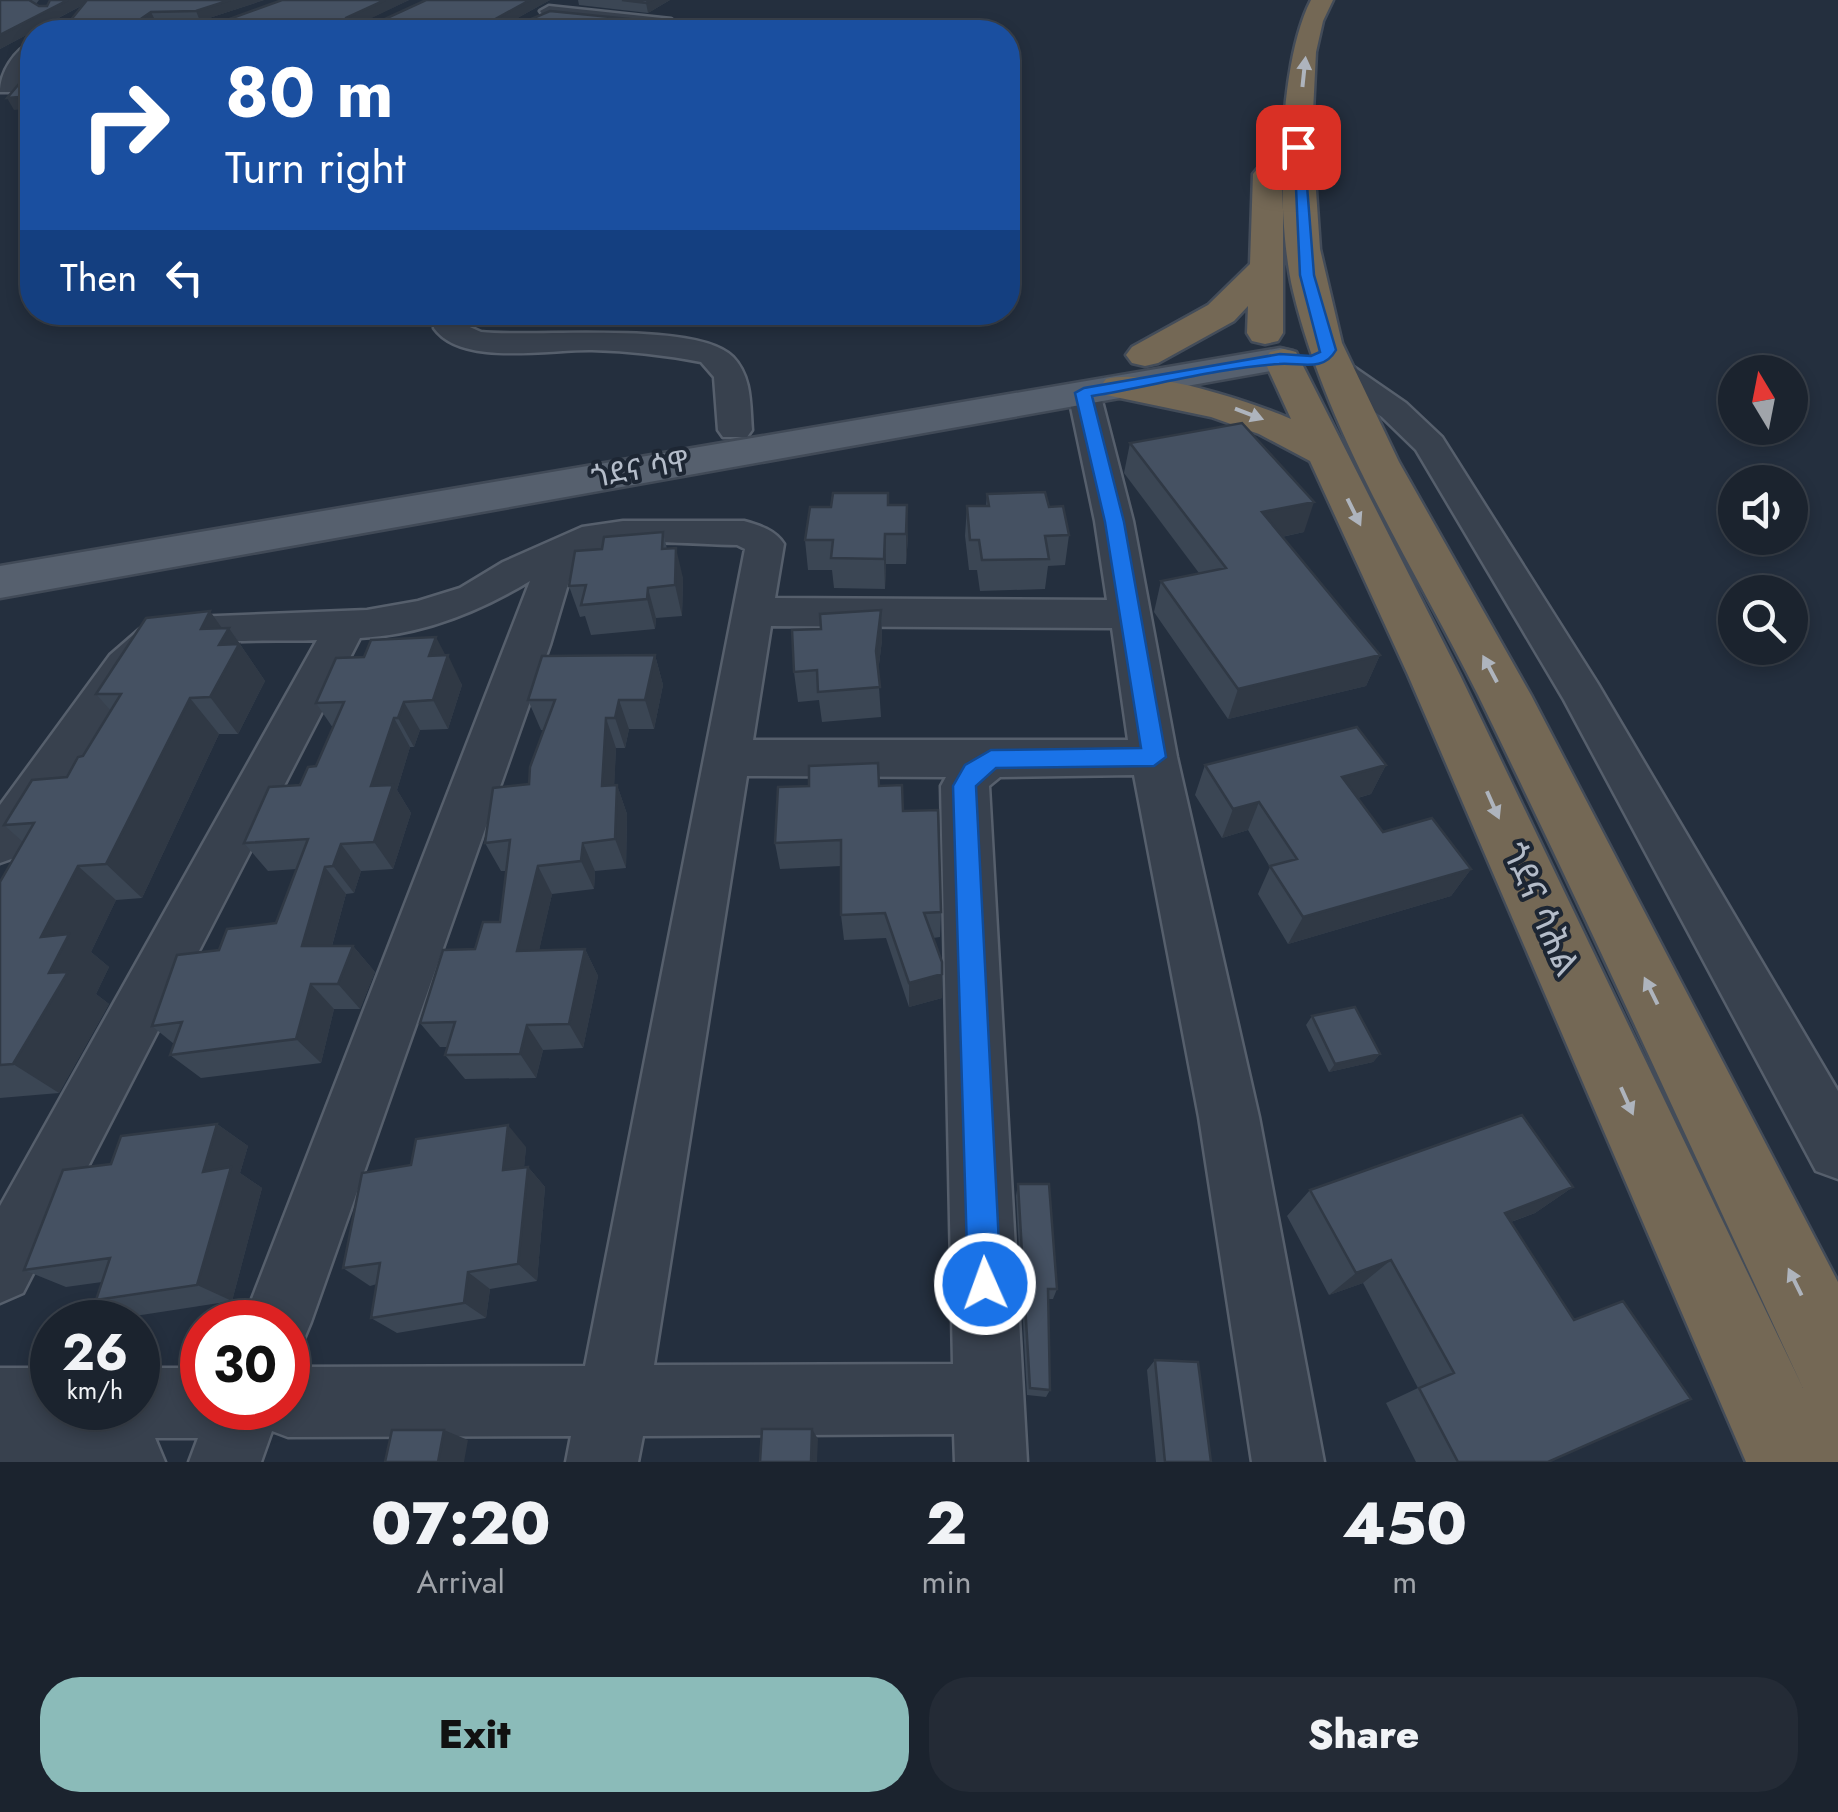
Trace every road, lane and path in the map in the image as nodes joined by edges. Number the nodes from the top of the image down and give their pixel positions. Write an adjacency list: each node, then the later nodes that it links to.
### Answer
1 (571, 0): 3 (street)
2 (1322, 0): 7 (highway, ጎደና ሳሕል, one-way to 2)
3 (620, 20)
4 (1277, 48): 7 (highway)
5 (20, 64): 6 (street)
6 (20, 86)
7 (1280, 116): 9 (highway, ጎደና ሳሕል)
8 (1268, 150): 10 (highway)
9 (1305, 242): 10 (highway); 12 (highway, ጎደና ሳሕል)
10 (1267, 252): 12 (highway); 13 (highway)
11 (449, 325): 14 (street)
12 (1297, 350): 13 (main road, ጎደና ሳዋ); 15 (highway, ጎደና ሳሕል); 26 (street); 29 (highway, ጎደና ሳሕል, one-way to 12)
13 (1116, 378): 14 (main road, ጎደና ሳዋ); 15 (highway, one-way to 15); 18 (main road, ጎደና ሳዋ); 20 (street)
14 (735, 430): 17 (main road, ጎደና ሳዋ)
15 (1324, 452): 36 (highway, ጎደና ሳሕል, one-way to 36)
16 (558, 554): 19 (street); 21 (street); 28 (street)
17 (0, 557)
18 (0, 582)
19 (752, 612): 20 (street); 23 (street)
20 (1130, 614): 22 (street)
21 (346, 625): 25 (street); 27 (street)
22 (1154, 757): 24 (street); 40 (street)
23 (726, 758): 24 (street); 35 (street)
24 (991, 759): 34 (street)
25 (0, 843)
26 (1838, 1149)
27 (0, 1270)
28 (285, 1300)
29 (1838, 1369)
30 (30, 1403): 31 (street)
31 (0, 1404)
32 (310, 1404): 35 (street)
33 (238, 1430): 39 (street)
34 (990, 1430): 35 (street)
35 (607, 1431)
36 (1803, 1441)
37 (0, 1450): 38 (street)
38 (129, 1462)
39 (226, 1462)
40 (1288, 1462)

